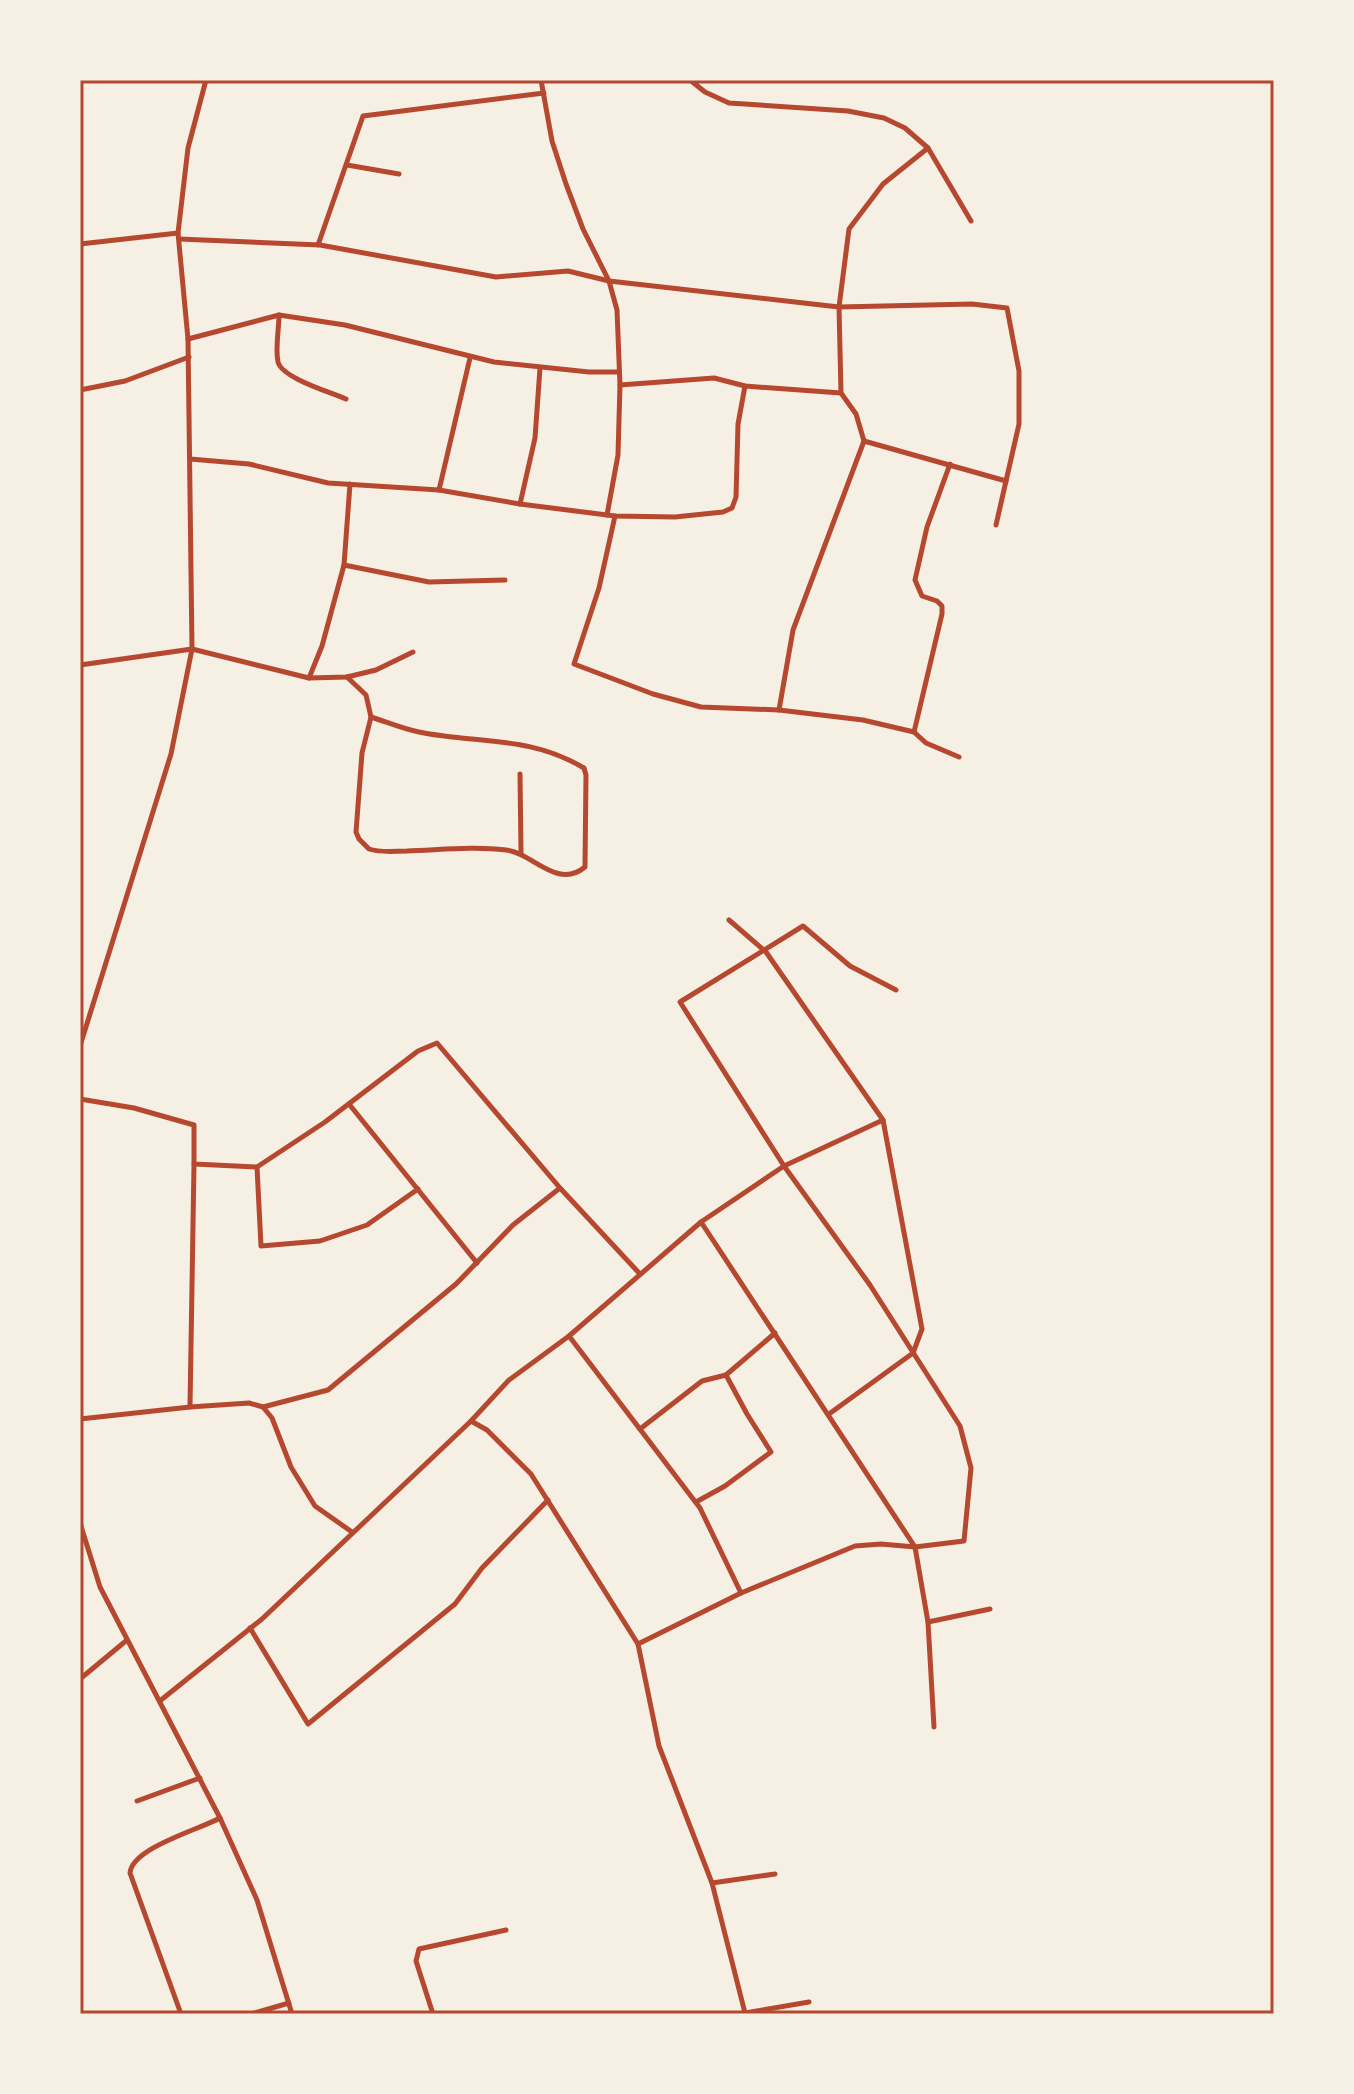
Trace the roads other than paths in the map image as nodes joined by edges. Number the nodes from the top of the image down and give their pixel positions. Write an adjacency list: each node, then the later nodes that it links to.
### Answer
1 (206, 80): 9 (street)
2 (541, 80): 4 (street)
3 (690, 80): 5 (street)
4 (544, 93): 6 (street); 12 (street)
5 (928, 148): 8 (street); 13 (street)
6 (347, 165): 7 (street); 11 (street)
7 (399, 174)
8 (971, 221)
9 (179, 236): 10 (street); 11 (street); 15 (street)
10 (80, 244)
11 (318, 245): 12 (street)
12 (609, 281): 13 (street); 19 (street)
13 (839, 307): 23 (street); 28 (street)
14 (279, 315): 15 (street); 17 (street); 24 (street)
15 (188, 339): 16 (street)
16 (189, 357): 22 (street); 26 (street)
17 (470, 358): 18 (street); 30 (street)
18 (540, 368): 19 (street); 31 (street)
19 (618, 372): 20 (street)
20 (620, 385): 21 (street); 32 (street)
21 (745, 386): 23 (street); 33 (street)
22 (80, 390)
23 (841, 393): 25 (street)
24 (346, 399)
25 (864, 441): 27 (street); 42 (street)
26 (190, 459): 29 (street); 37 (street)
27 (950, 464): 28 (street); 44 (street)
28 (1006, 481): 34 (street)
29 (350, 484): 30 (street); 35 (street)
30 (439, 490): 31 (street)
31 (520, 504): 32 (street)
32 (607, 515): 33 (street)
33 (615, 516): 42 (street)
34 (996, 525)
35 (344, 565): 36 (street); 41 (street)
36 (505, 580)
37 (192, 649): 39 (street); 41 (street); 51 (street)
38 (413, 652): 40 (street)
39 (80, 665)
40 (347, 677): 41 (street); 43 (street)
41 (309, 678)
42 (779, 710): 44 (street)
43 (371, 717): 47 (street); 47 (street)
44 (914, 732): 45 (street)
45 (959, 757)
46 (520, 774): 47 (street)
47 (521, 852)
48 (729, 920): 49 (street)
49 (766, 952): 50 (street); 54 (street); 56 (street)
50 (896, 990)
51 (80, 1046)
52 (80, 1099): 55 (street)
53 (349, 1104): 57 (street); 58 (street); 59 (street)
54 (883, 1120): 56 (street); 65 (street)
55 (194, 1164): 57 (street); 67 (street)
56 (784, 1166): 60 (street); 65 (street)
57 (257, 1167): 59 (street)
58 (560, 1188): 61 (street); 62 (street)
59 (418, 1189): 61 (street)
60 (701, 1222): 62 (street); 63 (street)
61 (477, 1263): 68 (street)
62 (640, 1274): 64 (street)
63 (775, 1333): 66 (street); 69 (street)
64 (569, 1336): 71 (street); 72 (street)
65 (913, 1353): 69 (street); 77 (street)
66 (726, 1375): 72 (street); 74 (street)
67 (190, 1407): 68 (street); 70 (street)
68 (263, 1407): 76 (street)
69 (829, 1414): 77 (street)
70 (80, 1419)
71 (471, 1421): 73 (street); 76 (street)
72 (640, 1429): 74 (street)
73 (548, 1500): 81 (street); 83 (street)
74 (696, 1502): 78 (street)
75 (80, 1524): 82 (street)
76 (352, 1532): 81 (street)
77 (915, 1547): 78 (street); 80 (street)
78 (741, 1593): 83 (street)
79 (990, 1609): 80 (street)
80 (928, 1622): 86 (street)
81 (250, 1628): 85 (street)
82 (127, 1640): 84 (street); 85 (street)
83 (638, 1644): 91 (street)
84 (80, 1679)
85 (161, 1700): 87 (street)
86 (934, 1727)
87 (200, 1778): 88 (street); 89 (street)
88 (137, 1801)
89 (220, 1818): 94 (street); 96 (street)
90 (775, 1874): 91 (street)
91 (712, 1883): 95 (street)
92 (506, 1930): 99 (street)
93 (809, 2002): 95 (street)
94 (289, 2003): 97 (street); 98 (street)
95 (745, 2013): 100 (street)
96 (181, 2014)
97 (251, 2014)
98 (292, 2014)
99 (433, 2014)
100 (733, 2014)

